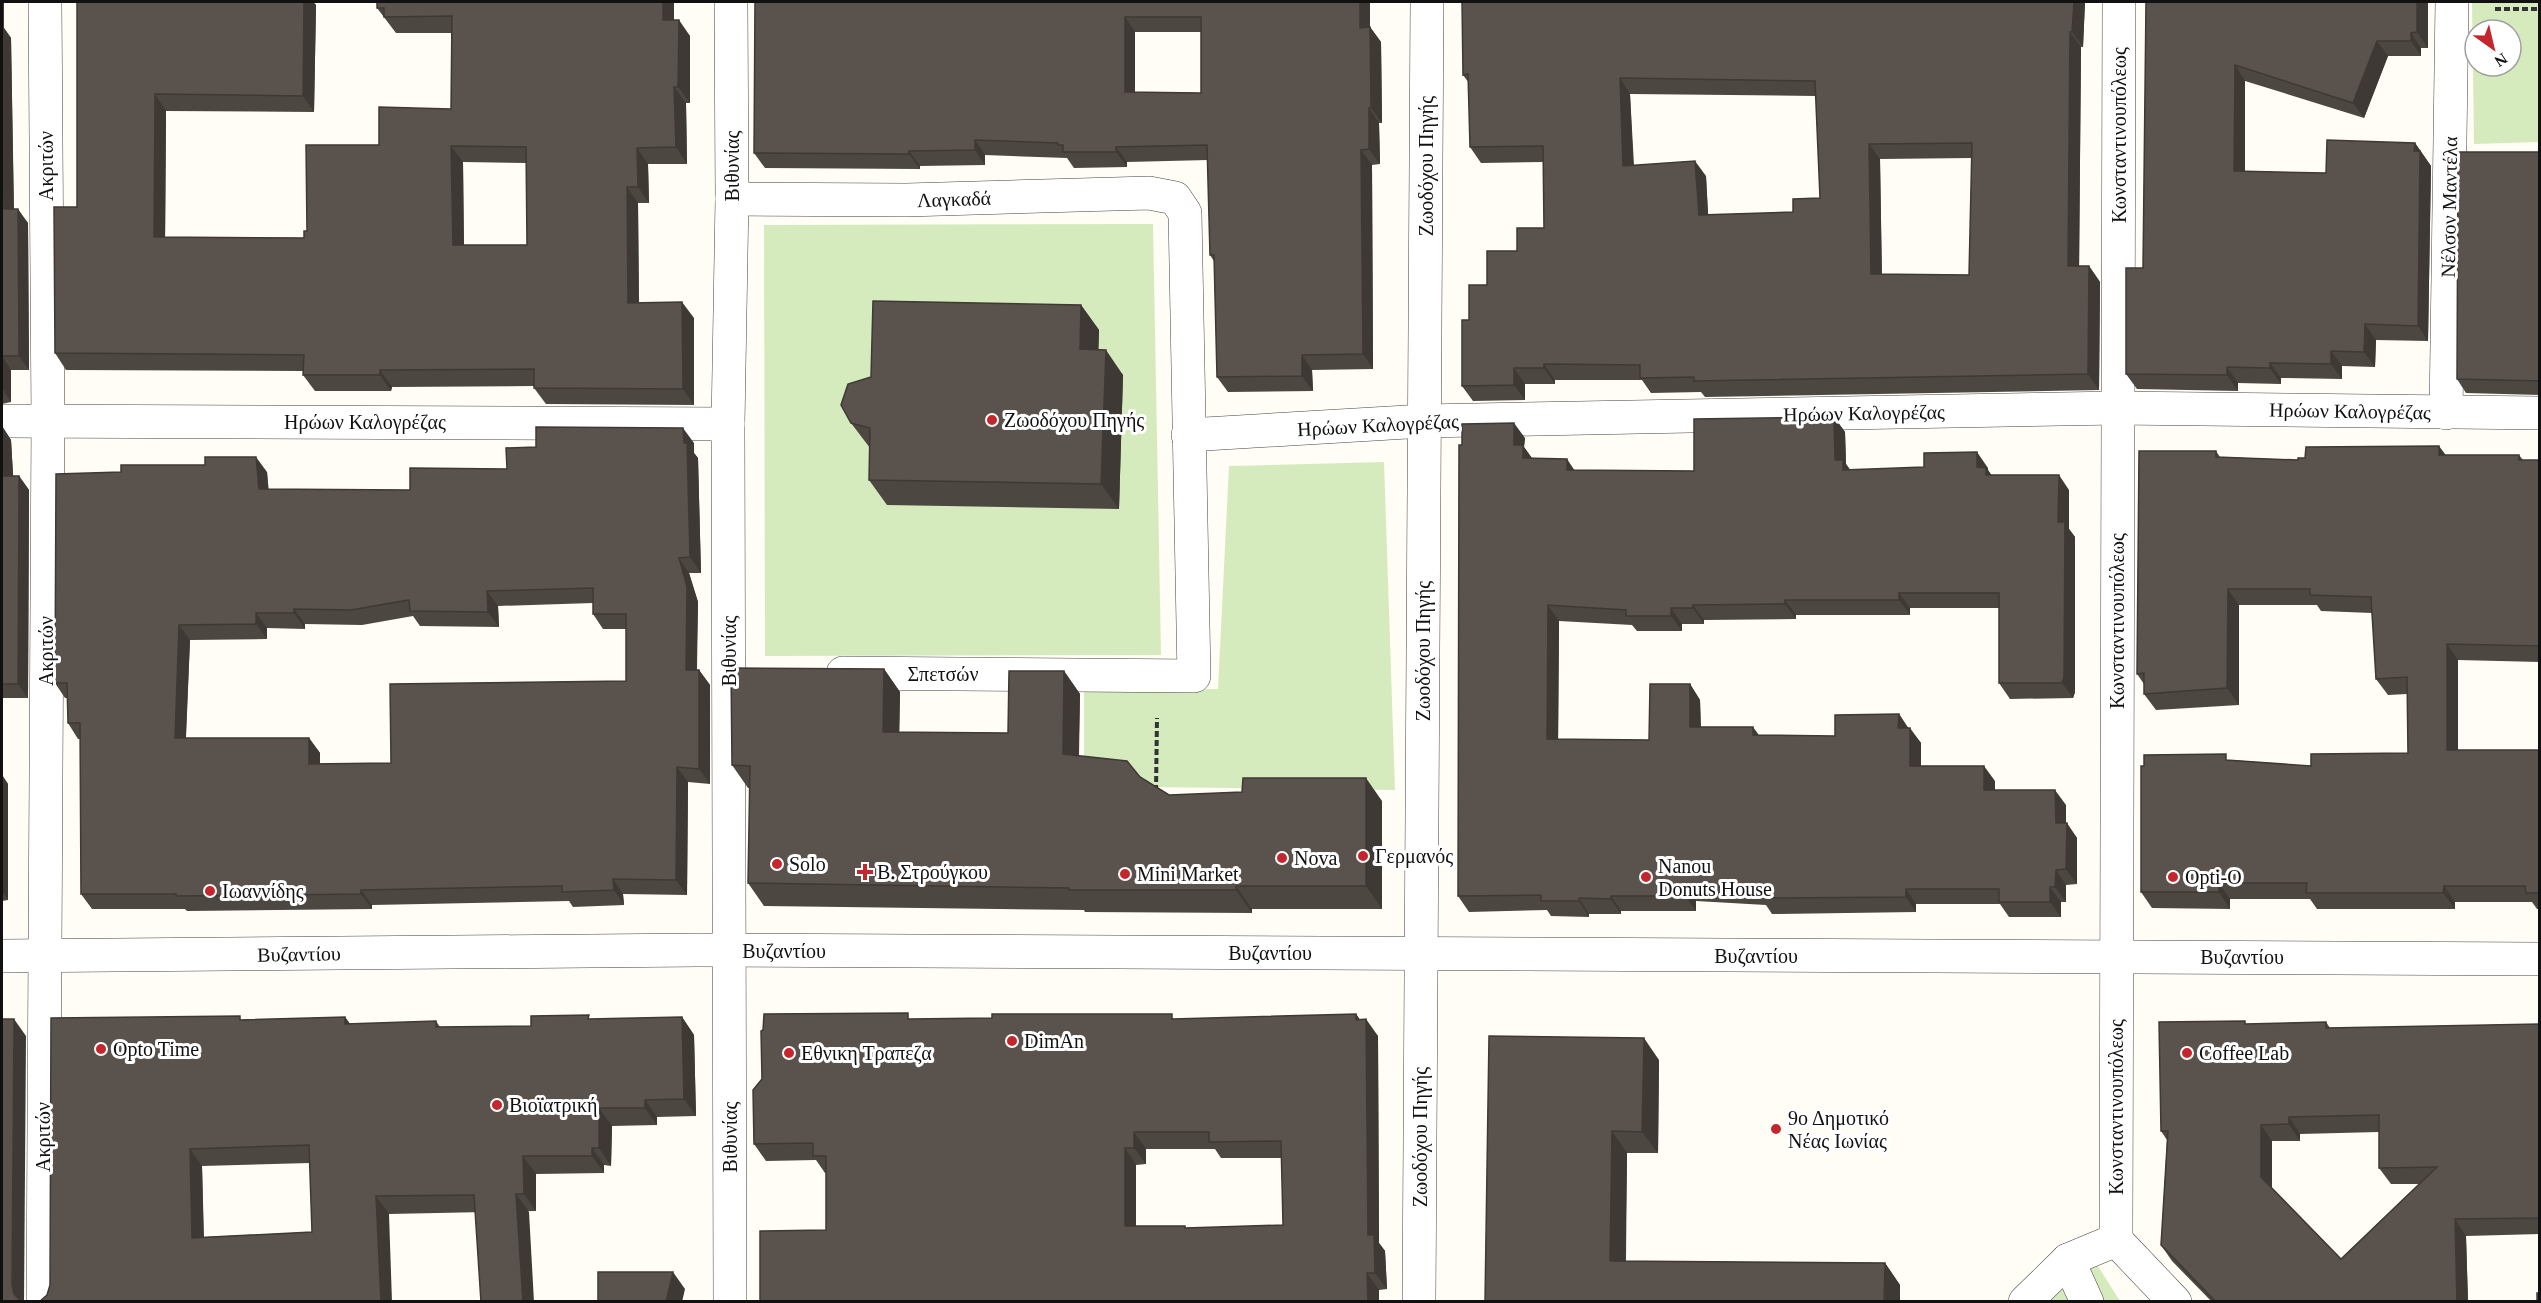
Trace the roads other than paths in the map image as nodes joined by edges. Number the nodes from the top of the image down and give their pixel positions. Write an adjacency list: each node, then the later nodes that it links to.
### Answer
1 (45, 2): 11 (street, Ακριτών)
2 (731, 2): 6 (street, Βιθυνίας)
3 (1427, 2): 12 (street, Ζωοδόχου Πηγής)
4 (2119, 2): 7 (street, Κωνσταντινουπόλεως)
5 (2452, 2): 8 (street, Νέλσον Μαντέλα)
6 (732, 199): 13 (street, Βιθυνίας); 14 (street, Λαγκαδά)
7 (2117, 408): 8 (street, Ηρώων Καλογρέζας); 12 (street, Ηρώων Καλογρέζας); 20 (street, Κωνσταντινουπόλεως)
8 (2446, 412): 9 (street, Ηρώων Καλογρέζας)
9 (2540, 413)
10 (2, 421): 11 (street, Ηρώων Καλογρέζας)
11 (48, 421): 13 (street, Ηρώων Καλογρέζας); 19 (street, Ακριτών)
12 (1424, 421): 14 (street, Ηρώων Καλογρέζας); 17 (street, Ζωοδόχου Πηγής)
13 (728, 424): 16 (street, Βιθυνίας)
14 (1188, 435): 15 (street, Σπετσών)
15 (813, 673)
16 (730, 951): 17 (street, Βυζαντίου); 19 (street, Βυζαντίου); 25 (street, Βιθυνίας)
17 (1420, 954): 20 (street, Βυζαντίου); 26 (street, Ζωοδόχου Πηγής)
18 (2, 956): 19 (street, Βυζαντίου)
19 (44, 956): 24 (street, Ακριτών)
20 (2117, 957): 21 (street, Βυζαντίου); 22 (street, Κωνσταντινουπόλεως)
21 (2540, 959)
22 (2116, 1240): 23 (street); 29 (street)
23 (2068, 1260): 27 (street); 28 (street)
24 (43, 1302)
25 (730, 1302)
26 (1419, 1302)
27 (2025, 1302)
28 (2087, 1302)
29 (2175, 1302)

